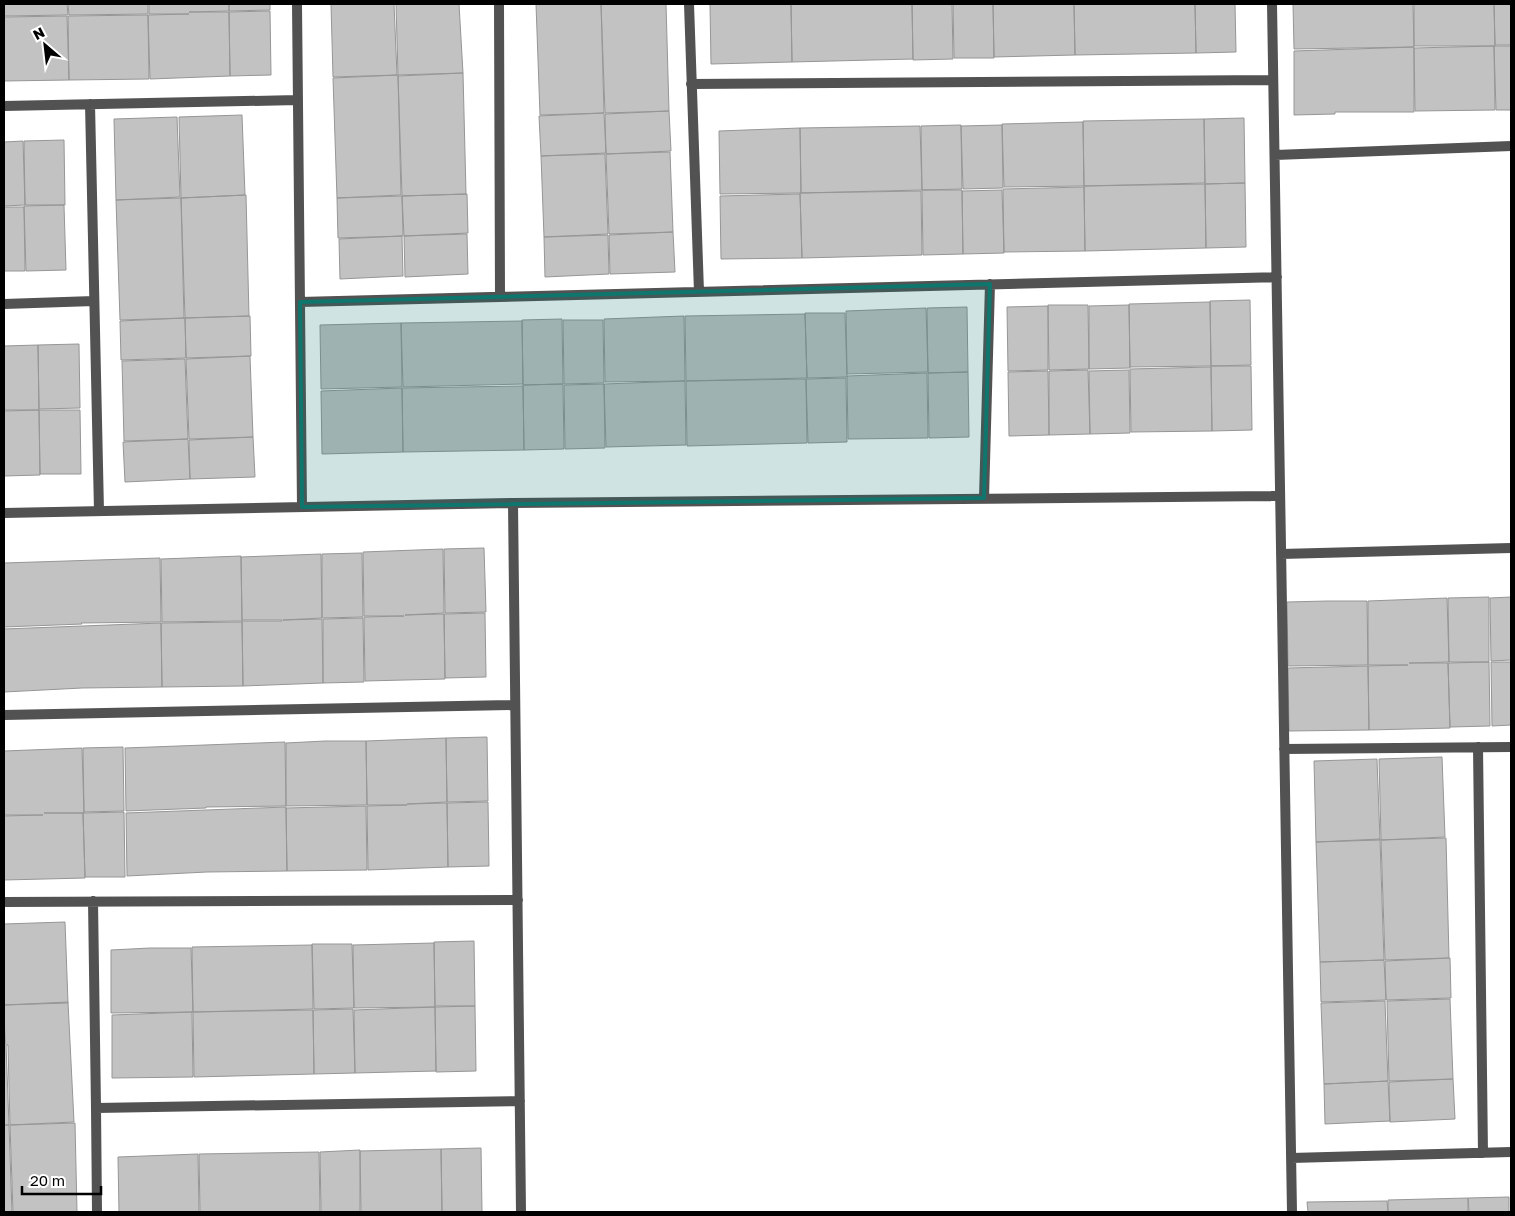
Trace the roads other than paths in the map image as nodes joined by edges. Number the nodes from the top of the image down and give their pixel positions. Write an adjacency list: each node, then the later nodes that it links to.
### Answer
1 (297, 4): 7 (street)
2 (499, 4): 15 (street)
3 (689, 4): 6 (street)
4 (1272, 4): 5 (street)
5 (1274, 80): 6 (street); 11 (street)
6 (692, 84): 14 (street)
7 (298, 100): 8 (street); 17 (street)
8 (90, 104): 9 (street); 16 (street)
9 (4, 106)
10 (1511, 146): 11 (street)
11 (1275, 156): 12 (street)
12 (1277, 277): 13 (street); 19 (street)
13 (990, 284): 14 (street); 20 (street)
14 (699, 292): 15 (street)
15 (500, 297): 17 (street)
16 (94, 301): 18 (street); 23 (street)
17 (300, 302): 22 (street)
18 (4, 304)
19 (1280, 496): 20 (street); 26 (street)
20 (984, 498): 21 (street)
21 (513, 503): 22 (street); 27 (street)
22 (302, 507): 23 (street)
23 (99, 511): 24 (street)
24 (4, 513)
25 (1511, 548): 26 (street)
26 (1281, 554): 31 (street)
27 (515, 705): 28 (street); 32 (street)
28 (4, 714)
29 (1478, 747): 30 (street); 31 (street); 38 (street)
30 (1511, 747)
31 (1284, 749): 39 (street)
32 (518, 900): 33 (street); 35 (street)
33 (93, 901): 34 (street); 36 (street)
34 (4, 902)
35 (520, 1101): 36 (street); 41 (street)
36 (96, 1108): 40 (street)
37 (1511, 1152): 38 (street)
38 (1483, 1153): 39 (street)
39 (1291, 1158): 42 (street)
40 (97, 1212)
41 (521, 1212)
42 (1292, 1212)

